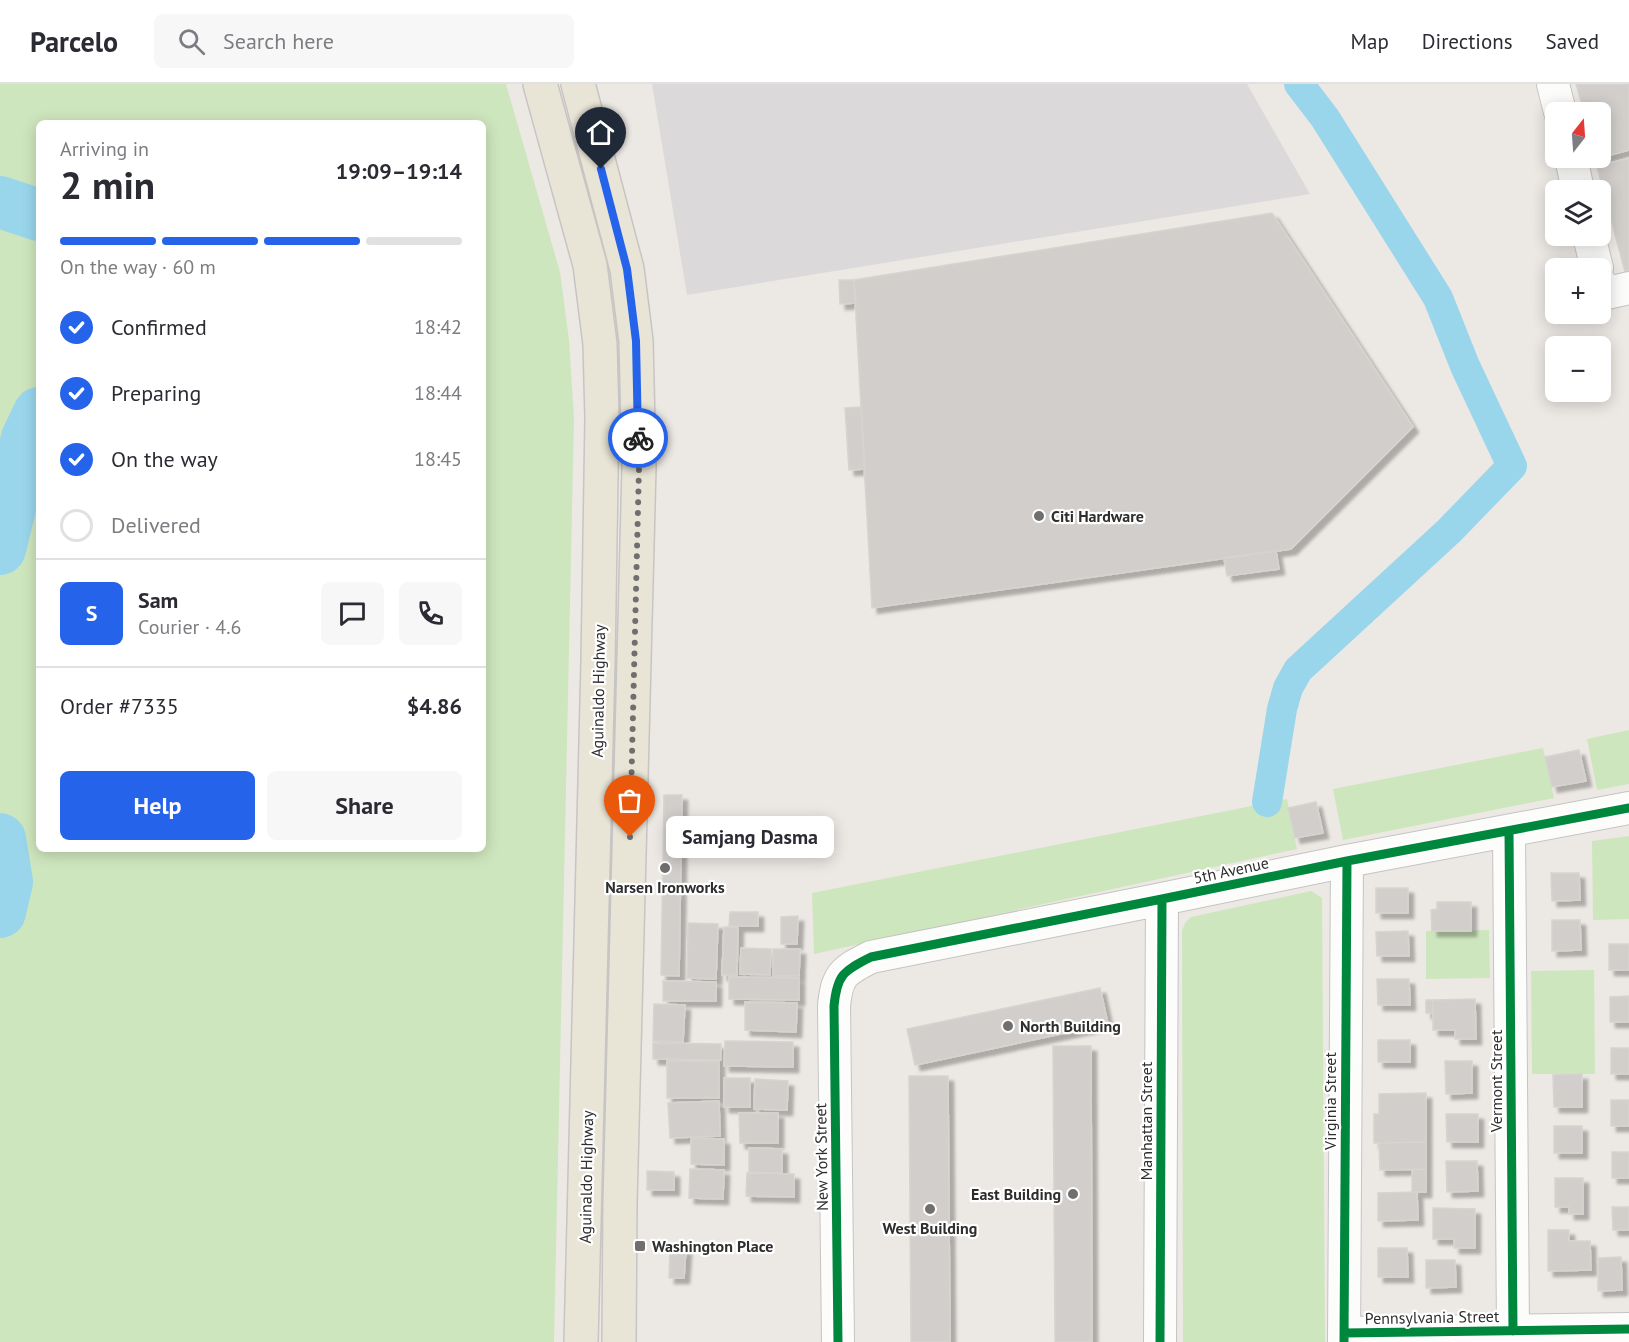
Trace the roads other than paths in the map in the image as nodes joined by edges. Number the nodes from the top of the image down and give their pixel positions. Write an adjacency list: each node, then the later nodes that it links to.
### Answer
1 (540, 84): 7 (main road, Aguinaldo Highway)
2 (578, 84): 8 (main road)
3 (1553, 84): 4 (street)
4 (1558, 102)
5 (1629, 288): 6 (street)
6 (1611, 292)
7 (598, 662): 8 (main road); 17 (main road, Aguinaldo Highway)
8 (634, 662): 18 (main road)
9 (1629, 808): 10 (street, 5th Avenue)
10 (1509, 831): 11 (street, 5th Avenue); 15 (street, Vermont Street)
11 (1347, 861): 12 (street, 5th Avenue); 16 (street, Virginia Street)
12 (1162, 899): 13 (street, 5th Avenue); 20 (street, Manhattan Street)
13 (843, 973): 19 (street, New York Street)
14 (1629, 1329): 15 (street, Pennsylvania Street)
15 (1513, 1331): 16 (street, Pennsylvania Street)
16 (1344, 1337)
17 (581, 1342)
18 (619, 1342)
19 (838, 1342)
20 (1160, 1342)

